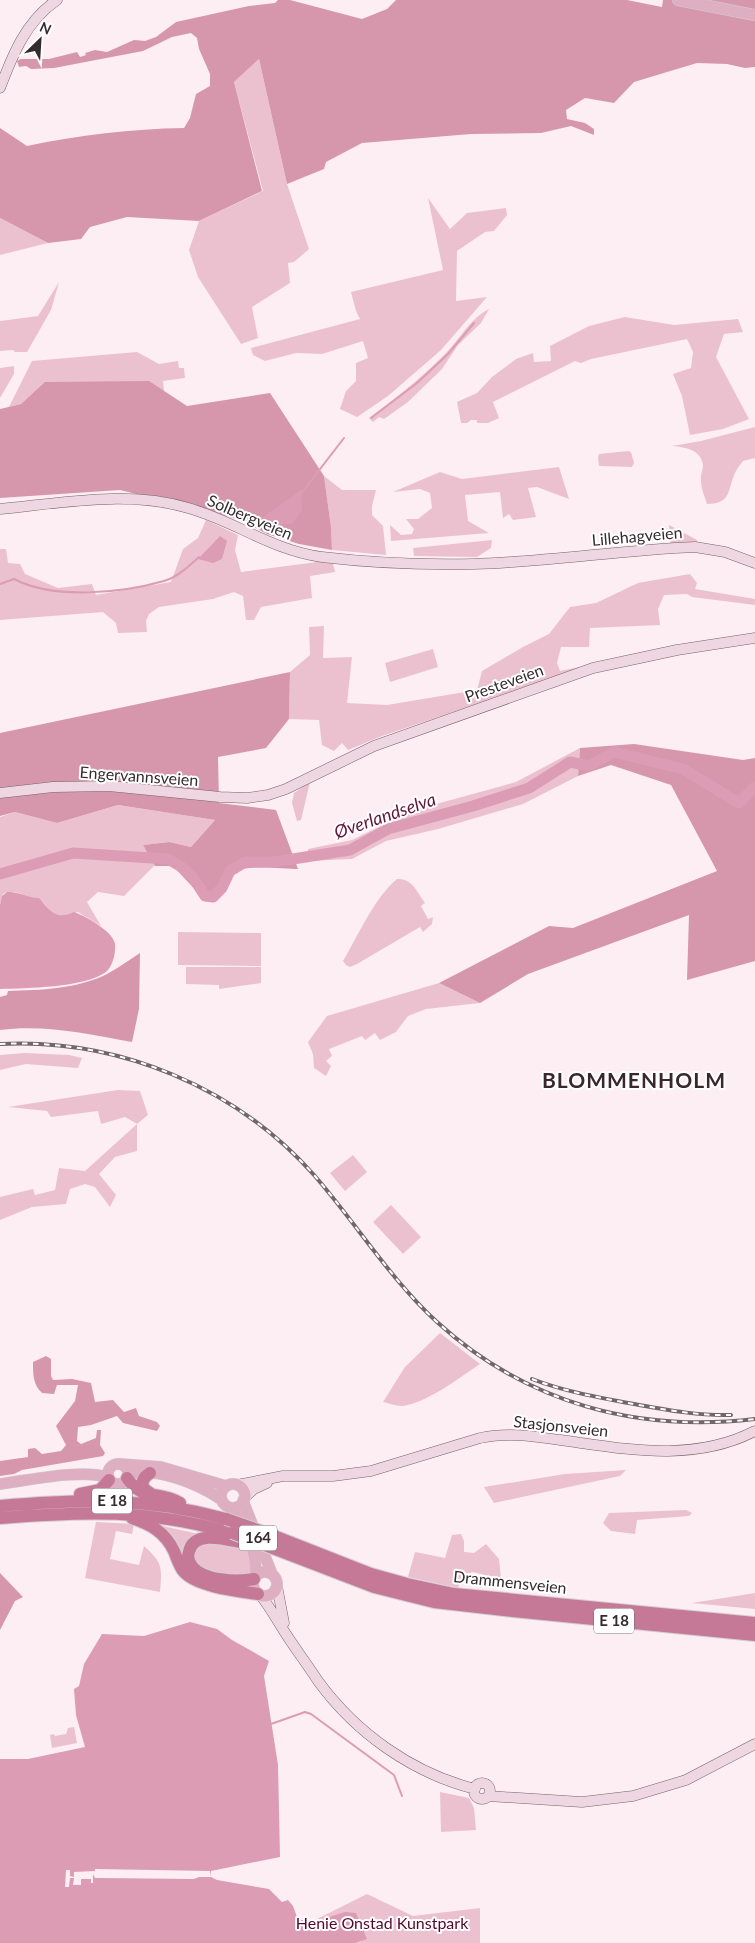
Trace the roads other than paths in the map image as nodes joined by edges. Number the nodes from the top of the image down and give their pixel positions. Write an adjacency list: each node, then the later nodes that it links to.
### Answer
1 (57, 0): 4 (main road)
2 (678, 0): 3 (main road)
3 (755, 15)
4 (0, 88)
5 (0, 509): 6 (main road, Solbergveien)
6 (520, 562): 7 (main road, Lillehagveien)
7 (755, 563)
8 (755, 638): 10 (main road, Presteveien)
9 (0, 793): 10 (main road, Engervannsveien)
10 (276, 794)
11 (755, 1431): 17 (main road, Stasjonsveien)
12 (116, 1465): 14 (main road, 164); 15 (main road); 16 (main road); 19 (main road, 164)
13 (150, 1473): 15 (main road, 164); 20 (highway, E 18); 24 (main road, 164)
14 (63, 1475): 16 (main road, 164); 18 (main road, 164)
15 (127, 1477): 16 (main road, 164); 20 (highway, E 18)
16 (109, 1478): 22 (highway, E 18)
17 (277, 1478): 19 (main road, Stasjonsveien); 21 (main road, Stasjonsveien)
18 (5, 1483)
19 (232, 1485): 21 (main road, 164); 24 (main road)
20 (151, 1494): 26 (highway, E 18)
21 (244, 1500): 24 (main road, 164); 29 (main road, 164)
22 (27, 1504): 23 (highway, E 18); 26 (highway, E 18)
23 (0, 1506)
24 (226, 1509): 26 (highway, E 18); 30 (main road, 164); 33 (highway, Drammensveien / E 18, bridge)
25 (116, 1512): 27 (highway, E 18); 28 (highway, E 18); 32 (highway, E 18)
26 (196, 1512)
27 (0, 1518)
28 (236, 1538): 30 (highway, E 18); 34 (highway, Drammensveien / E 18)
29 (272, 1574): 30 (main road, 164); 31 (main road, 164)
30 (255, 1578): 32 (main road, 164)
31 (277, 1586): 32 (main road); 35 (main road)
32 (260, 1595): 35 (main road)
33 (755, 1623)
34 (755, 1635)
35 (292, 1640): 36 (main road)
36 (755, 1744)

